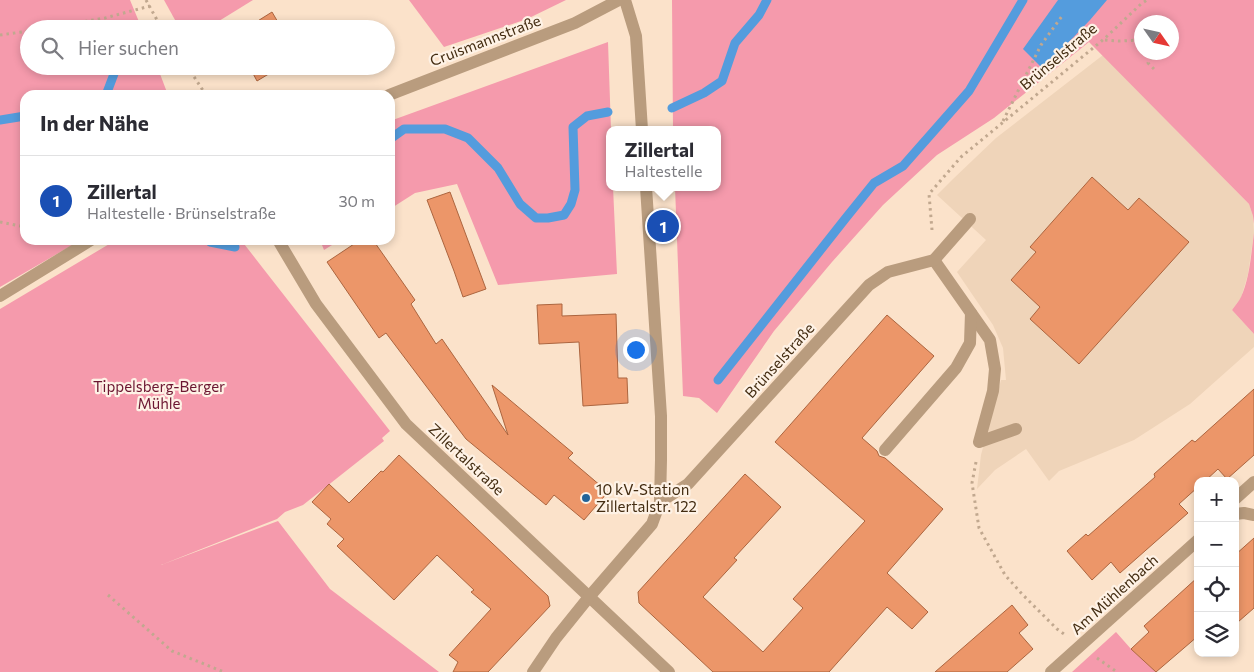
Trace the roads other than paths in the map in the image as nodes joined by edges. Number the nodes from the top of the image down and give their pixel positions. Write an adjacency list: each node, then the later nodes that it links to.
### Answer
1 (619, 0): 3 (street, Cruismannstraße)
2 (625, 0): 4 (street)
3 (395, 93)
4 (642, 126)
5 (646, 191): 16 (street)
6 (970, 219): 9 (street)
7 (83, 245): 10 (street)
8 (281, 245): 20 (street, Zillertalstraße)
9 (934, 260): 11 (street); 16 (street, Brünselstraße)
10 (0, 296)
11 (971, 313): 12 (street); 13 (street)
12 (1016, 429)
13 (885, 450)
14 (1254, 482): 15 (street)
15 (1239, 495)
16 (660, 502): 20 (street)
17 (1239, 514): 18 (street)
18 (1254, 515)
19 (1194, 544): 23 (street, Am Mühlenbach)
20 (589, 597): 21 (street); 22 (street, Zillertalstraße)
21 (533, 672)
22 (669, 672)
23 (1051, 672)

